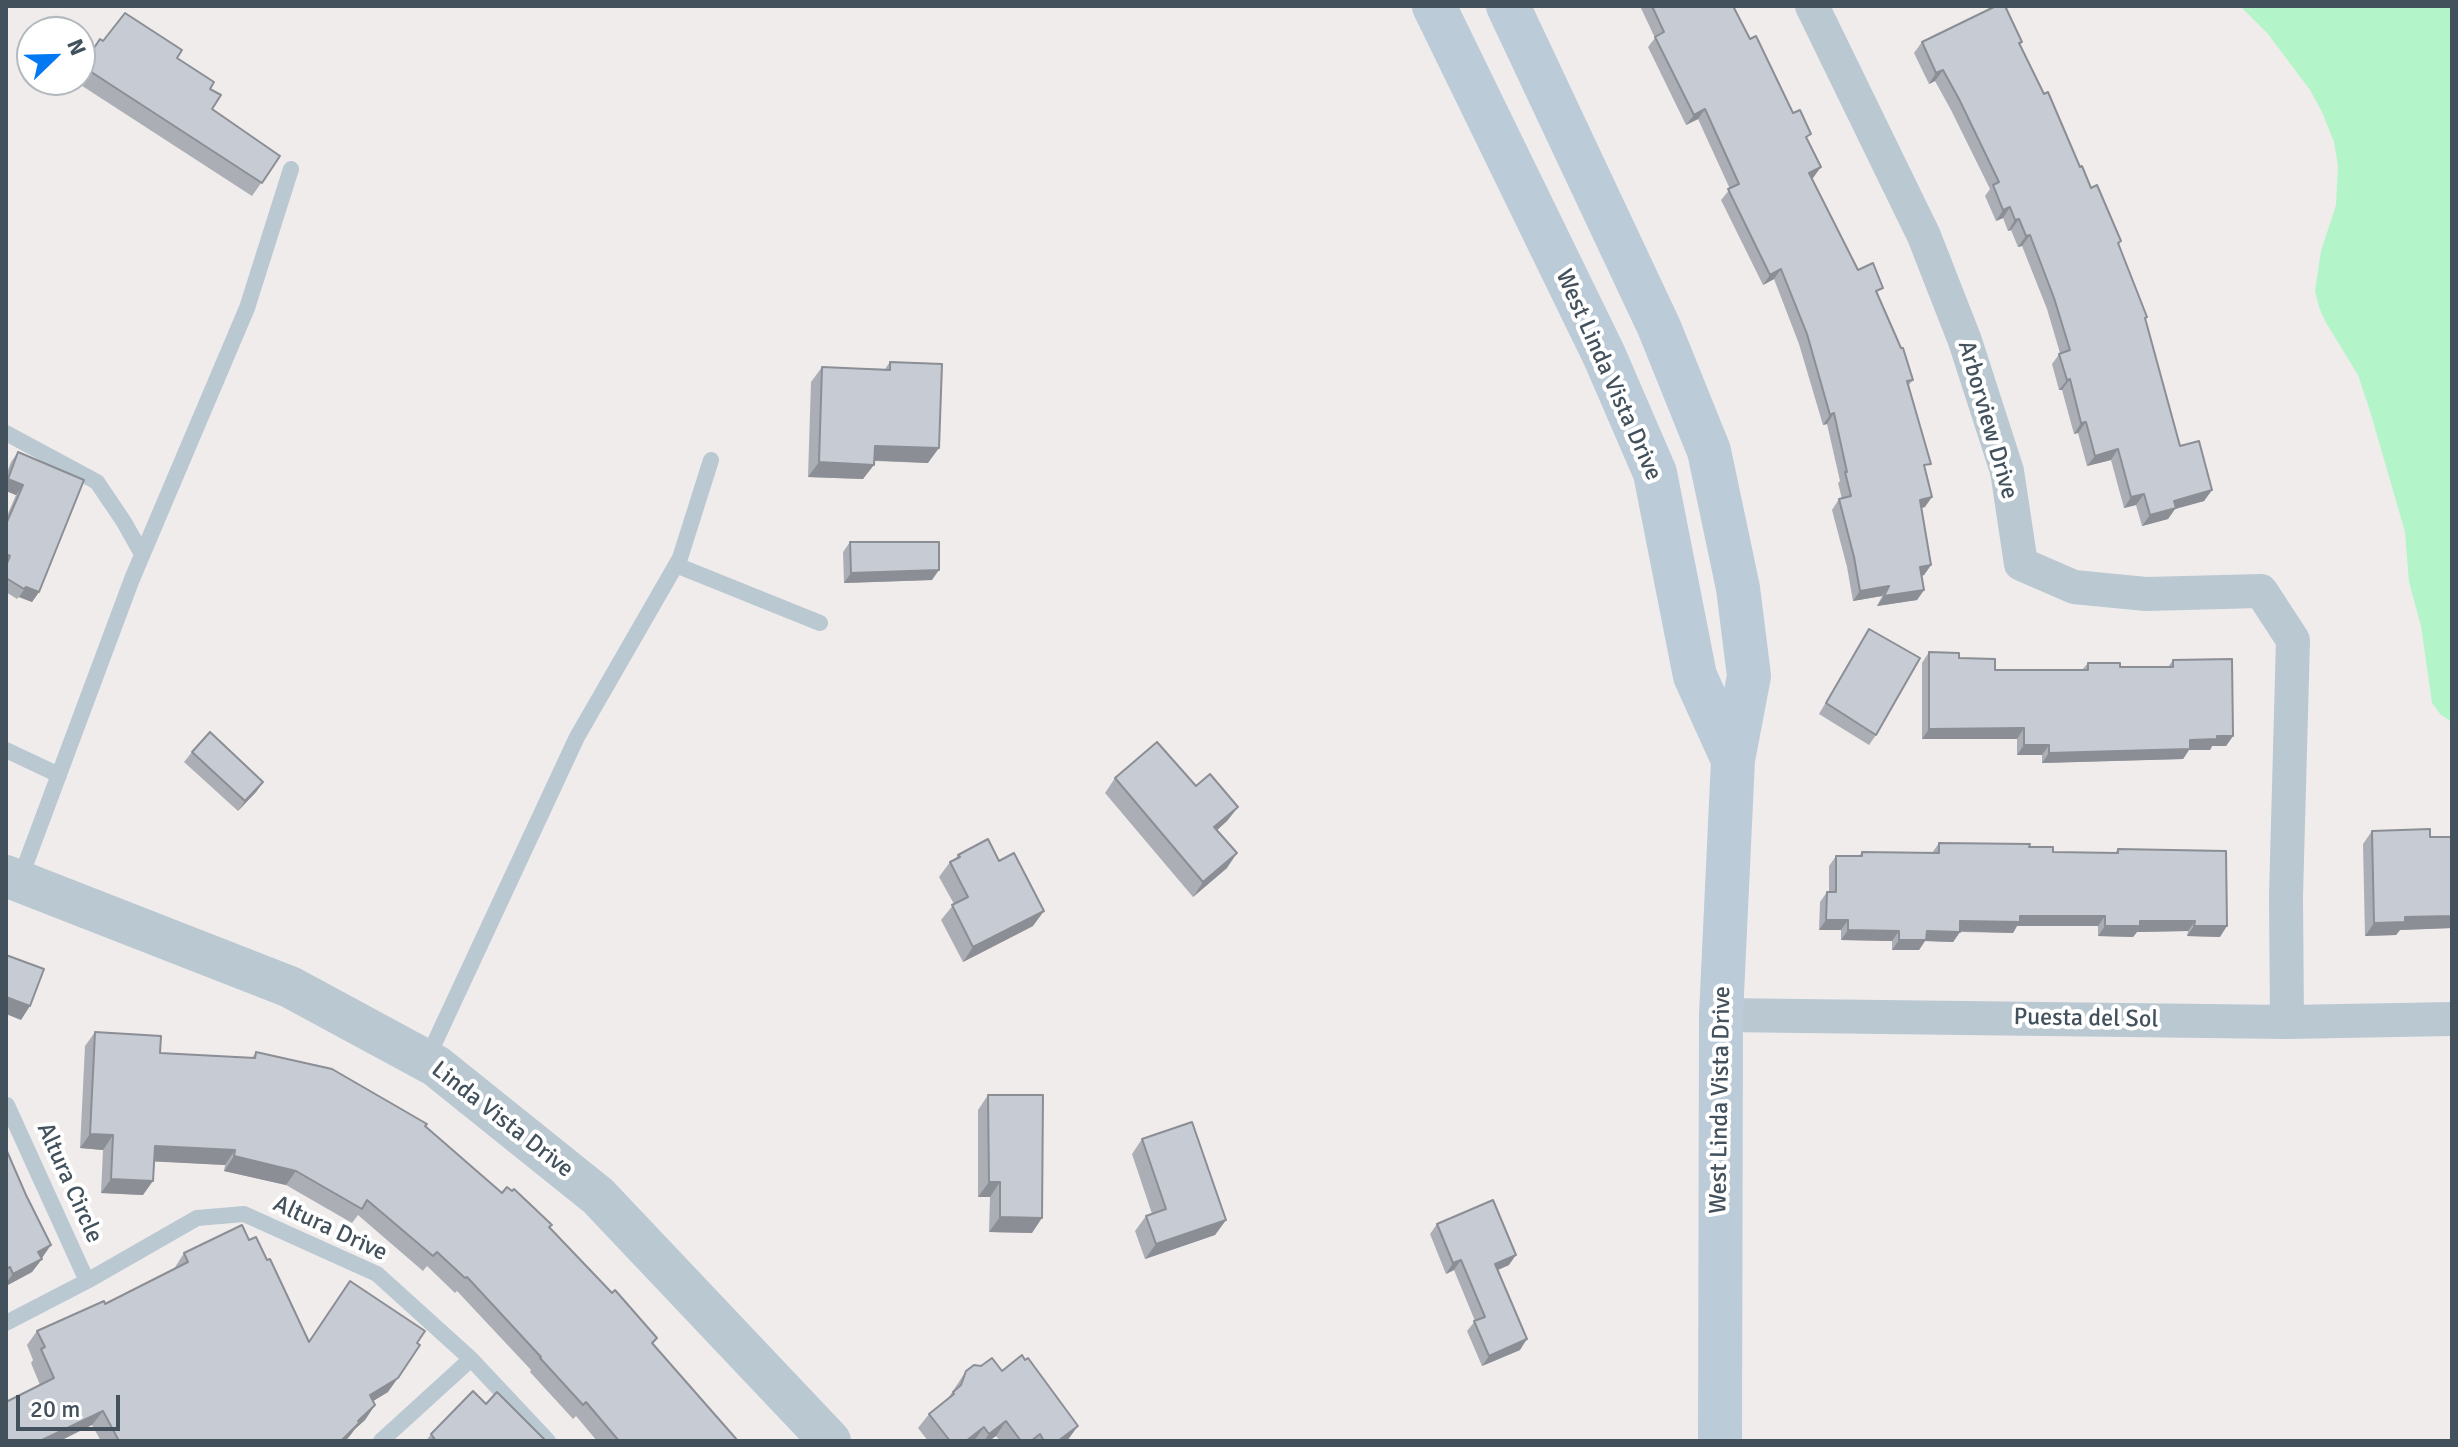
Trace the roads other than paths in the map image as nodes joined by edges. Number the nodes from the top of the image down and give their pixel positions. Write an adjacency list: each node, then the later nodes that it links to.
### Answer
1 (1434, 6): 11 (main road, West Linda Vista Drive)
2 (1508, 6): 11 (main road, West Linda Vista Drive)
3 (1812, 6): 16 (street, Arborview Drive)
4 (291, 169): 7 (lane)
5 (6, 433): 7 (lane)
6 (711, 460): 8 (lane)
7 (142, 554): 12 (lane)
8 (676, 565): 9 (lane); 17 (lane)
9 (820, 623)
10 (6, 750): 12 (lane)
11 (1733, 760): 14 (main road, West Linda Vista Drive)
12 (59, 775): 13 (lane)
13 (13, 878): 17 (street, Linda Vista Drive)
14 (1721, 1015): 16 (street, Puesta del Sol); 25 (main road, West Linda Vista Drive)
15 (2452, 1019): 16 (street, Puesta del Sol)
16 (2287, 1022)
17 (426, 1060): 24 (street, Linda Vista Drive)
18 (7, 1105): 19 (lane, Altura Circle)
19 (87, 1281): 20 (lane, Altura Drive); 21 (lane, Altura Drive)
20 (6, 1323)
21 (471, 1359): 22 (lane); 23 (lane, Altura Drive)
22 (381, 1441)
23 (548, 1441)
24 (830, 1441)
25 (1720, 1441)

